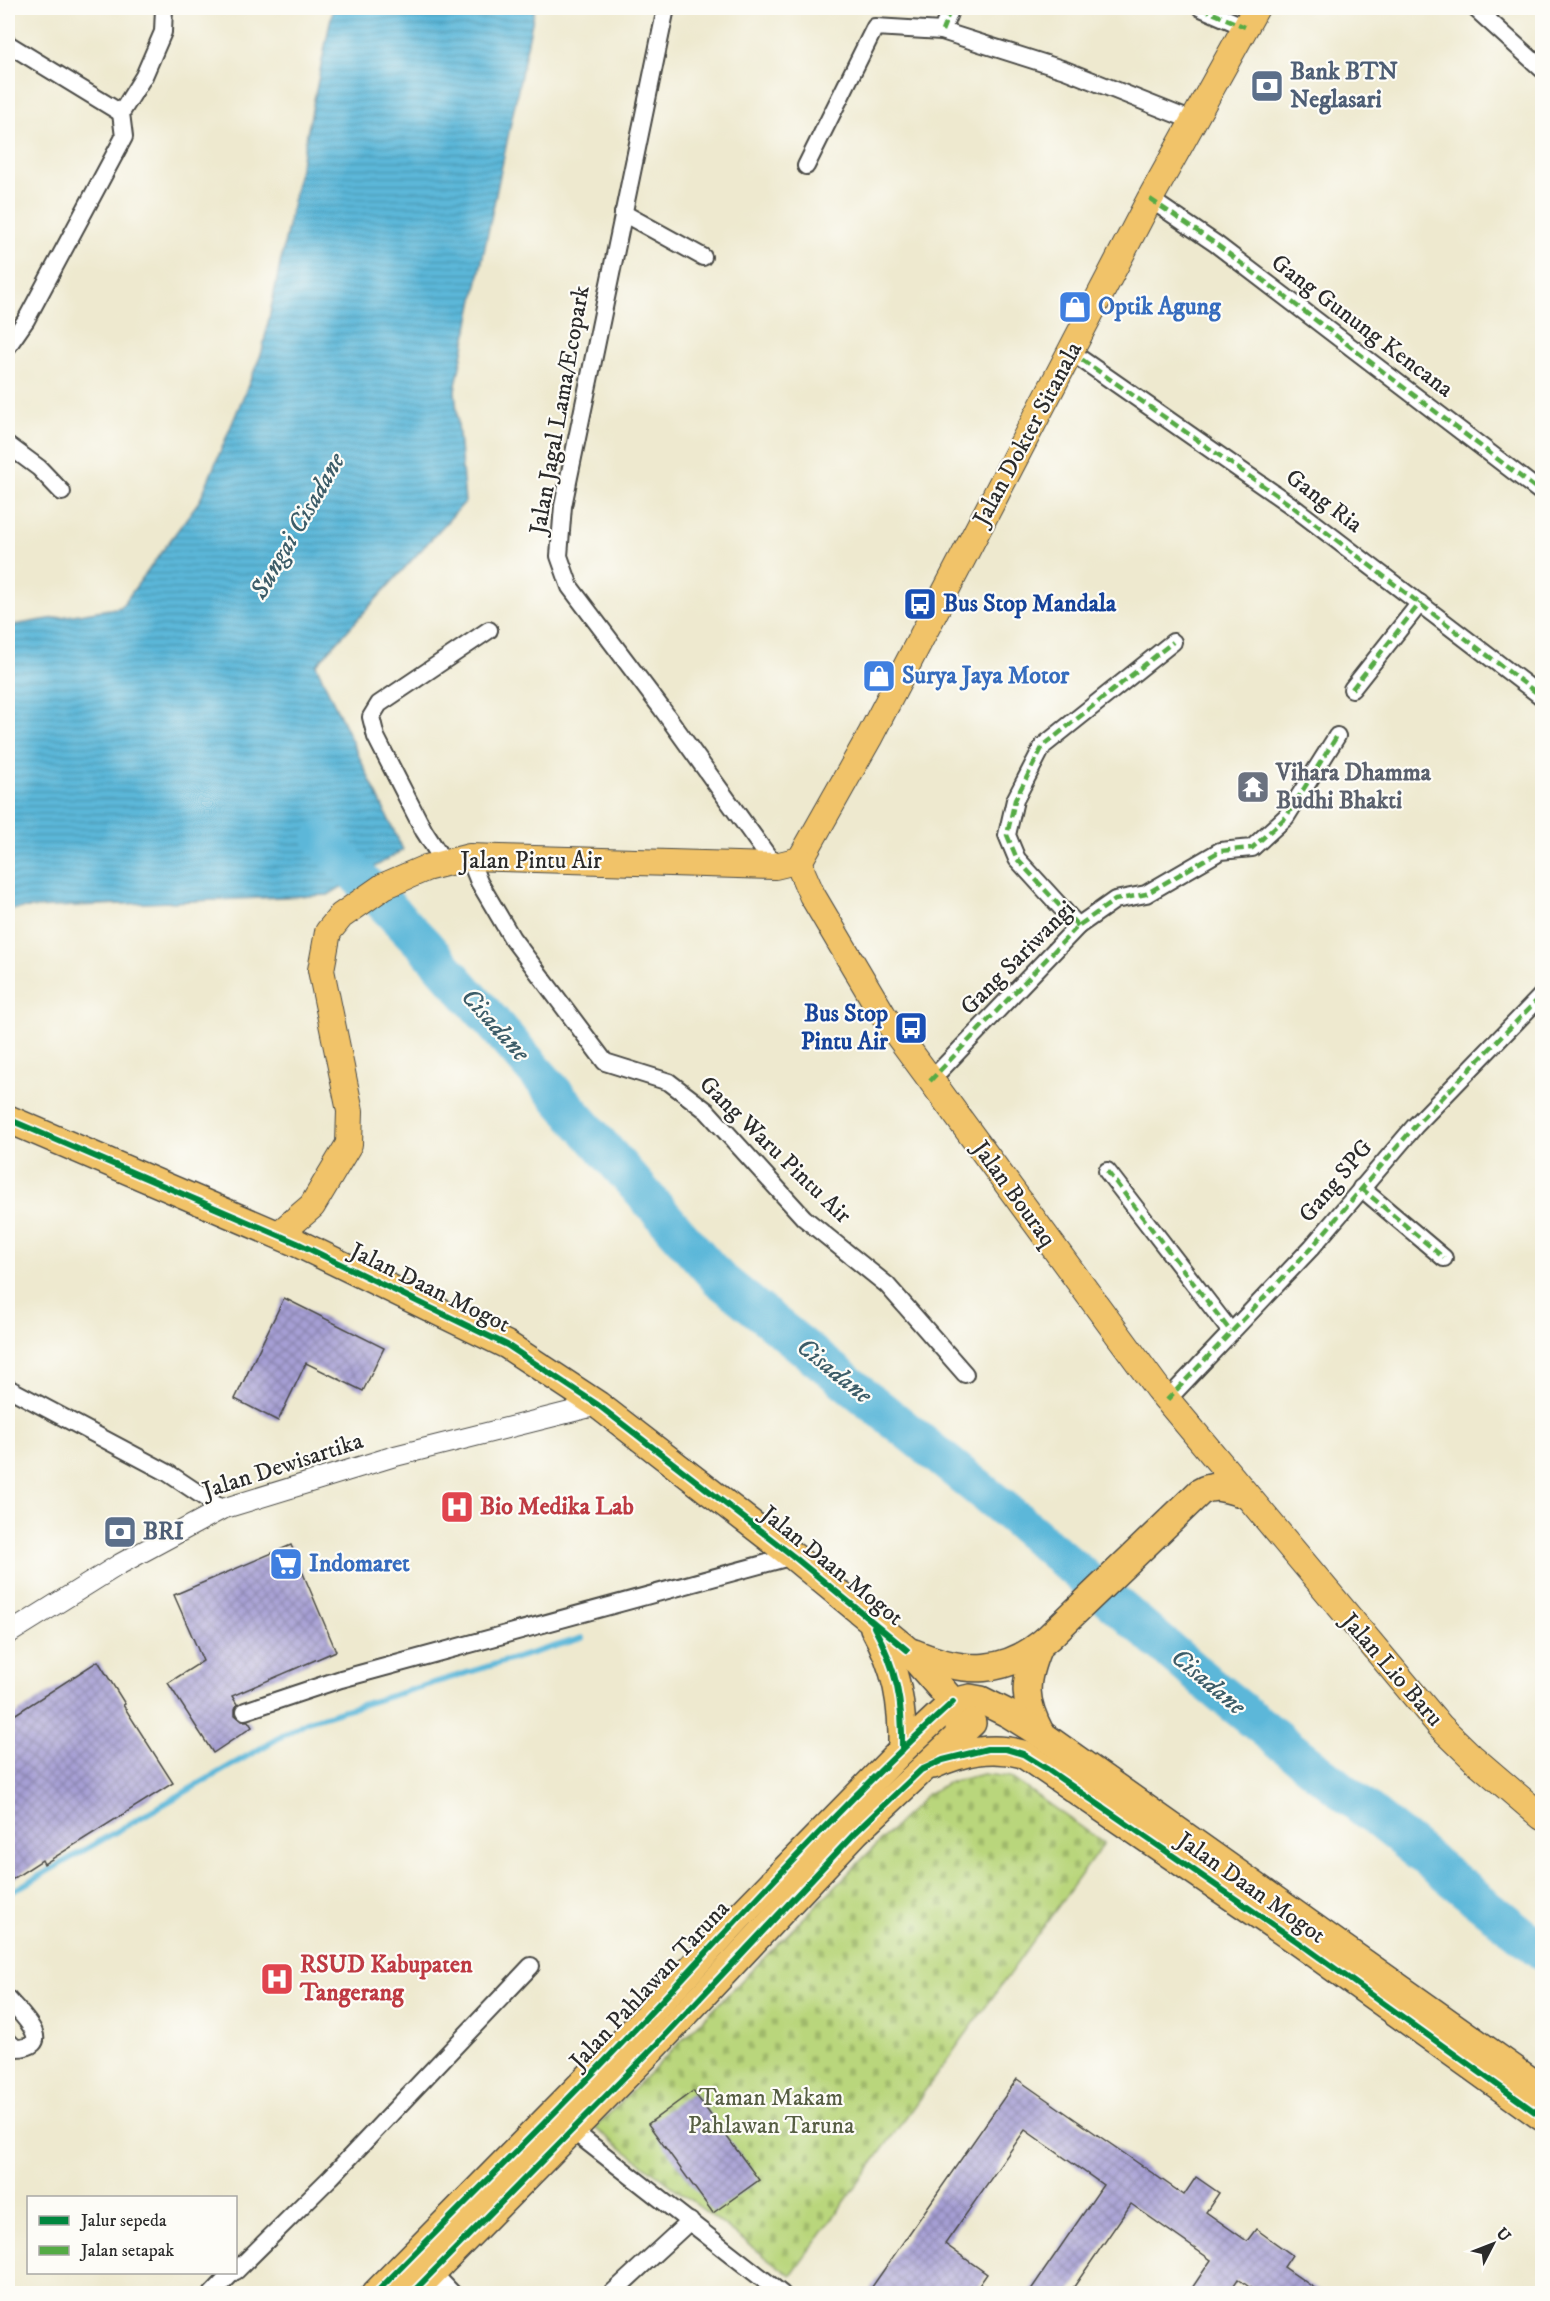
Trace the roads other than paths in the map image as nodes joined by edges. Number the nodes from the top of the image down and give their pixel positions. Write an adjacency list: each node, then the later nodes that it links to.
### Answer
1 (164, 8): 10 (street)
2 (666, 8): 14 (street, Jalan Jagal Lama/Ecopark)
3 (951, 8): 7 (street)
4 (1201, 8): 6 (street)
5 (1475, 8): 9 (street)
6 (1250, 17): 11 (main road, Jalan Dokter Sitanala)
7 (942, 31): 11 (street); 12 (street)
8 (8, 44): 10 (street)
9 (1542, 69)
10 (121, 113): 16 (street)
11 (1193, 122): 13 (main road, Jalan Dokter Sitanala)
12 (806, 166)
13 (1150, 199): 17 (main road, Jalan Dokter Sitanala); 20 (street, Gang Gunung Kencana)
14 (623, 213): 15 (street); 30 (street, Jalan Jagal Lama/Ecopark)
15 (703, 257)
16 (8, 346)
17 (1071, 352): 21 (street, Gang Ria); 28 (main road, Jalan Dokter Sitanala)
18 (8, 445): 19 (street)
19 (62, 492)
20 (1542, 494)
21 (1420, 603): 24 (street); 25 (street, Gang Ria)
22 (489, 630): 29 (street)
23 (1173, 642): 32 (street)
24 (1352, 689)
25 (1542, 697)
26 (1337, 736): 32 (street, Gang Sariwangi)
27 (469, 857): 29 (main road, Jalan Pintu Air); 30 (main road, Jalan Pintu Air); 41 (street, Gang Waru Pintu Air)
28 (800, 860): 30 (main road, Jalan Pintu Air); 31 (main road, Jalan Bouraq)
29 (435, 865): 38 (main road, Jalan Pintu Air)
30 (775, 866): 31 (main road)
31 (812, 896): 34 (main road, Jalan Bouraq)
32 (1078, 926): 34 (street, Gang Sariwangi)
33 (1541, 999): 37 (street, Gang SPG)
34 (930, 1081): 43 (main road, Jalan Bouraq)
35 (8, 1119): 38 (highway, Jalan Daan Mogot)
36 (1107, 1171): 40 (street)
37 (1361, 1188): 39 (street); 40 (street, Gang SPG)
38 (278, 1235): 44 (highway, Jalan Daan Mogot)
39 (1444, 1258)
40 (1231, 1332): 43 (street, Gang SPG)
41 (965, 1374)
42 (8, 1388): 46 (street)
43 (1167, 1400): 45 (main road, Jalan Bouraq)
44 (598, 1405): 46 (street, Jalan Dewisartika); 47 (highway, Jalan Daan Mogot)
45 (1250, 1502): 50 (highway); 59 (main road, Jalan Lio Baru)
46 (222, 1509): 49 (street, Jalan Dewisartika)
47 (793, 1556): 48 (highway, Jalan Daan Mogot); 54 (street)
48 (869, 1619): 51 (highway, Jalan Daan Mogot); 57 (highway)
49 (8, 1634)
50 (1044, 1642): 51 (highway); 56 (highway)
51 (907, 1650): 52 (highway, Jalan Daan Mogot)
52 (953, 1702): 53 (highway, Jalan Daan Mogot); 55 (highway, Jalan Daan Mogot); 57 (highway, Jalan Pahlawan Taruna)
53 (991, 1704): 55 (highway, Jalan Pahlawan Taruna); 56 (highway, Jalan Daan Mogot)
54 (244, 1711)
55 (960, 1734): 58 (highway, Jalan Pahlawan Taruna)
56 (1041, 1734): 63 (highway, Jalan Daan Mogot)
57 (902, 1750): 71 (highway, Jalan Pahlawan Taruna)
58 (921, 1770): 64 (highway, Jalan Daan Mogot); 65 (highway, Jalan Pahlawan Taruna)
59 (1542, 1817)
60 (531, 1966): 67 (street)
61 (8, 1999): 62 (street)
62 (8, 2041)
63 (1542, 2089)
64 (1542, 2117)
65 (572, 2130): 66 (street); 68 (highway, Jalan Pahlawan Taruna)
66 (690, 2221): 74 (street); 75 (street)
67 (237, 2270)
68 (432, 2272): 72 (highway, Jalan Pahlawan Taruna); 73 (street)
69 (233, 2274): 70 (street)
70 (212, 2294)
71 (375, 2294)
72 (411, 2294)
73 (453, 2294)
74 (611, 2294)
75 (782, 2294)

